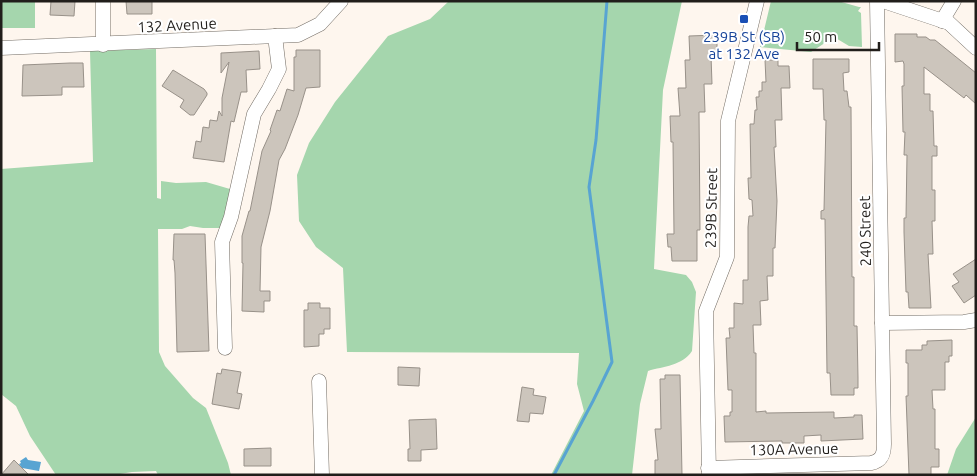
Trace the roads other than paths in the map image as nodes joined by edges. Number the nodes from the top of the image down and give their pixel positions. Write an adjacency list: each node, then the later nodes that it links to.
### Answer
1 (103, 1): 9 (street)
2 (341, 1): 8 (street, 132 Avenue)
3 (757, 1): 17 (street, 239B Street)
4 (877, 1): 13 (street, 240 Street)
5 (883, 1): 7 (street)
6 (954, 1): 7 (street)
7 (942, 21): 11 (street)
8 (275, 36): 9 (street, 132 Avenue); 14 (street)
9 (103, 45): 10 (street, 132 Avenue)
10 (1, 48)
11 (976, 48)
12 (976, 320): 13 (street)
13 (882, 323): 16 (street, 240 Street)
14 (225, 348)
15 (319, 382): 18 (street)
16 (880, 460): 17 (street, 130A Avenue)
17 (708, 471)
18 (322, 475)

